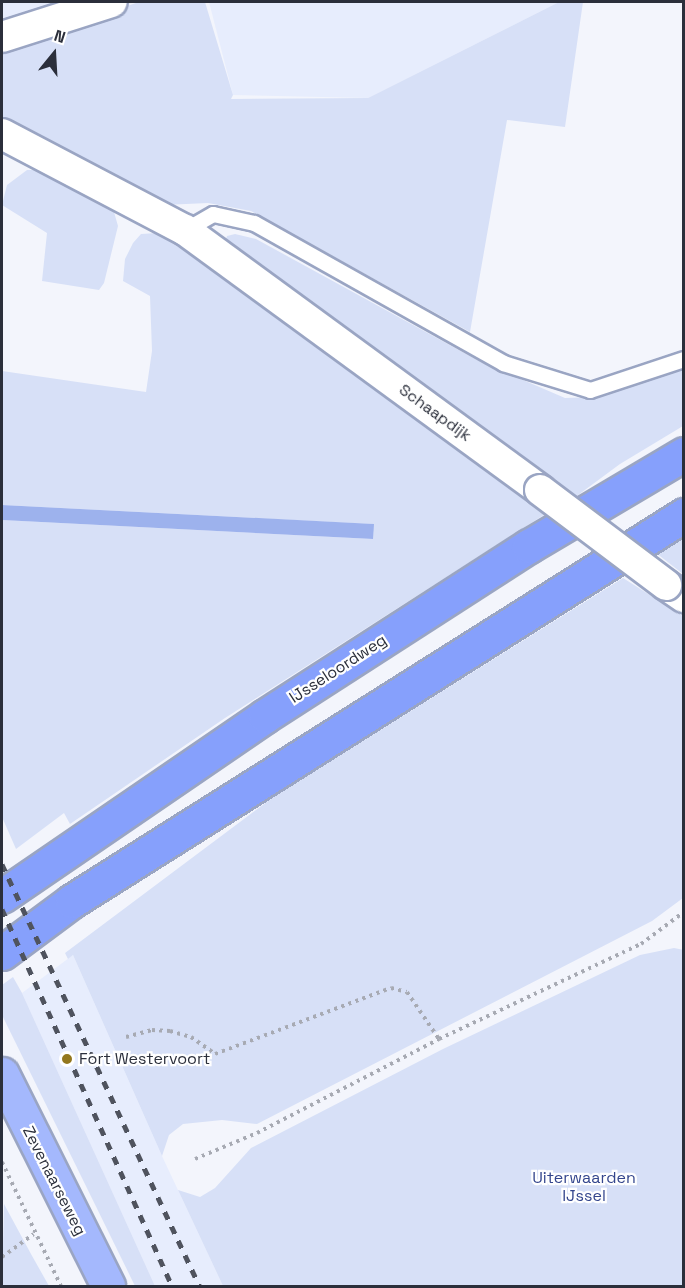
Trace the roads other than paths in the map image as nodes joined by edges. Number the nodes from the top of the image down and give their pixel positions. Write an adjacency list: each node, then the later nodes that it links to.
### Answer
1 (112, 2): 2 (street)
2 (2, 37)
3 (2, 134): 4 (street, Schaapdijk)
4 (185, 230): 5 (lane); 8 (street, Schaapdijk, bridge)
5 (684, 359)
6 (684, 454): 9 (highway, IJsseloordweg)
7 (684, 515): 10 (highway)
8 (675, 591)
9 (2, 896)
10 (2, 953)
11 (2, 1074): 12 (main road, Zevenaarseweg)
12 (108, 1287)

